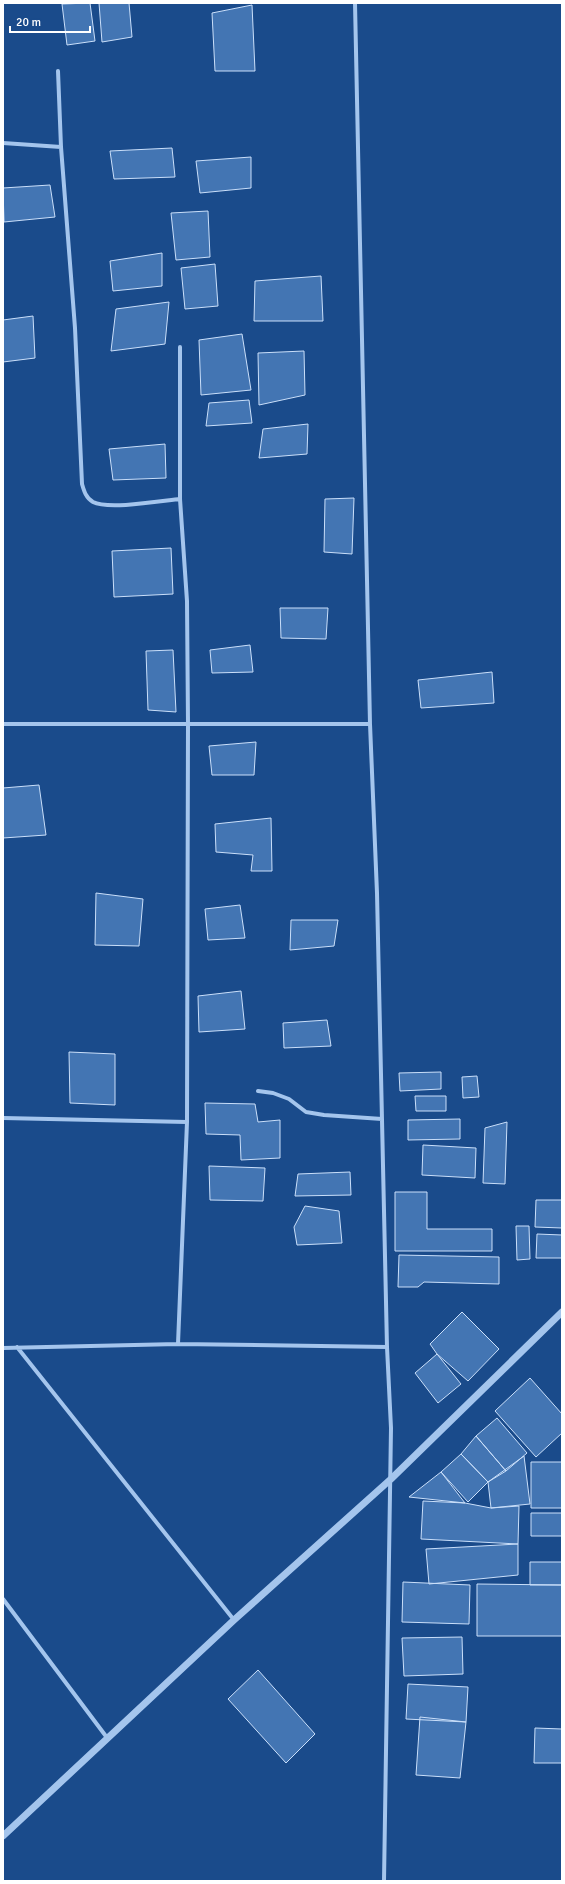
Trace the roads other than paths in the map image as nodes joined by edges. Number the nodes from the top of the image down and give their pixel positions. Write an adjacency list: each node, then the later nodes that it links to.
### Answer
1 (355, 3): 9 (street)
2 (58, 71): 4 (street)
3 (3, 143): 4 (street)
4 (61, 147): 6 (street)
5 (180, 347): 6 (street)
6 (180, 499): 8 (street)
7 (3, 724): 8 (street)
8 (188, 724): 9 (street); 13 (street)
9 (370, 724): 12 (street)
10 (258, 1091): 12 (street)
11 (3, 1118): 13 (street)
12 (382, 1119): 17 (street)
13 (187, 1122): 15 (street)
14 (562, 1312): 19 (street)
15 (178, 1344): 16 (street); 17 (street)
16 (17, 1347): 18 (street); 21 (street)
17 (387, 1347): 19 (street)
18 (3, 1348)
19 (391, 1479): 21 (street); 24 (street)
20 (3, 1599): 22 (street)
21 (234, 1620): 22 (street)
22 (108, 1739): 23 (street)
23 (3, 1836)
24 (384, 1881)

